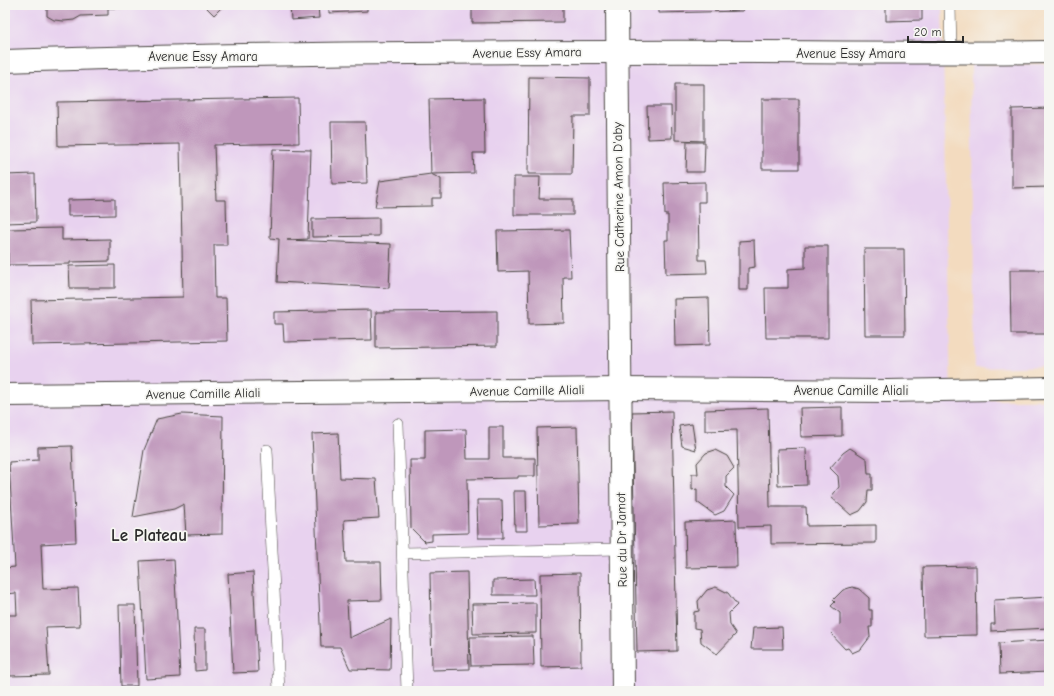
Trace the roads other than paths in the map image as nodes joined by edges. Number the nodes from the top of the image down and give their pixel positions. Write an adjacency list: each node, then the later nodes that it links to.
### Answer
1 (617, 5): 3 (street, Rue Catherine Amon D'aby)
2 (950, 5): 5 (lane)
3 (617, 52): 5 (street, Avenue Essy Amara); 6 (street, Avenue Essy Amara); 8 (street, Rue Catherine Amon D'aby)
4 (1049, 52): 5 (street, Avenue Essy Amara)
5 (951, 53)
6 (5, 61)
7 (1049, 388): 8 (street, Avenue Camille Aliali)
8 (620, 389): 9 (street, Avenue Camille Aliali); 12 (street, Rue du Dr Jamot)
9 (5, 395)
10 (398, 424): 13 (lane)
11 (267, 450): 14 (lane)
12 (621, 549): 13 (lane); 16 (street, Rue du Dr Jamot)
13 (402, 553): 15 (lane)
14 (279, 691)
15 (407, 691)
16 (623, 691)

